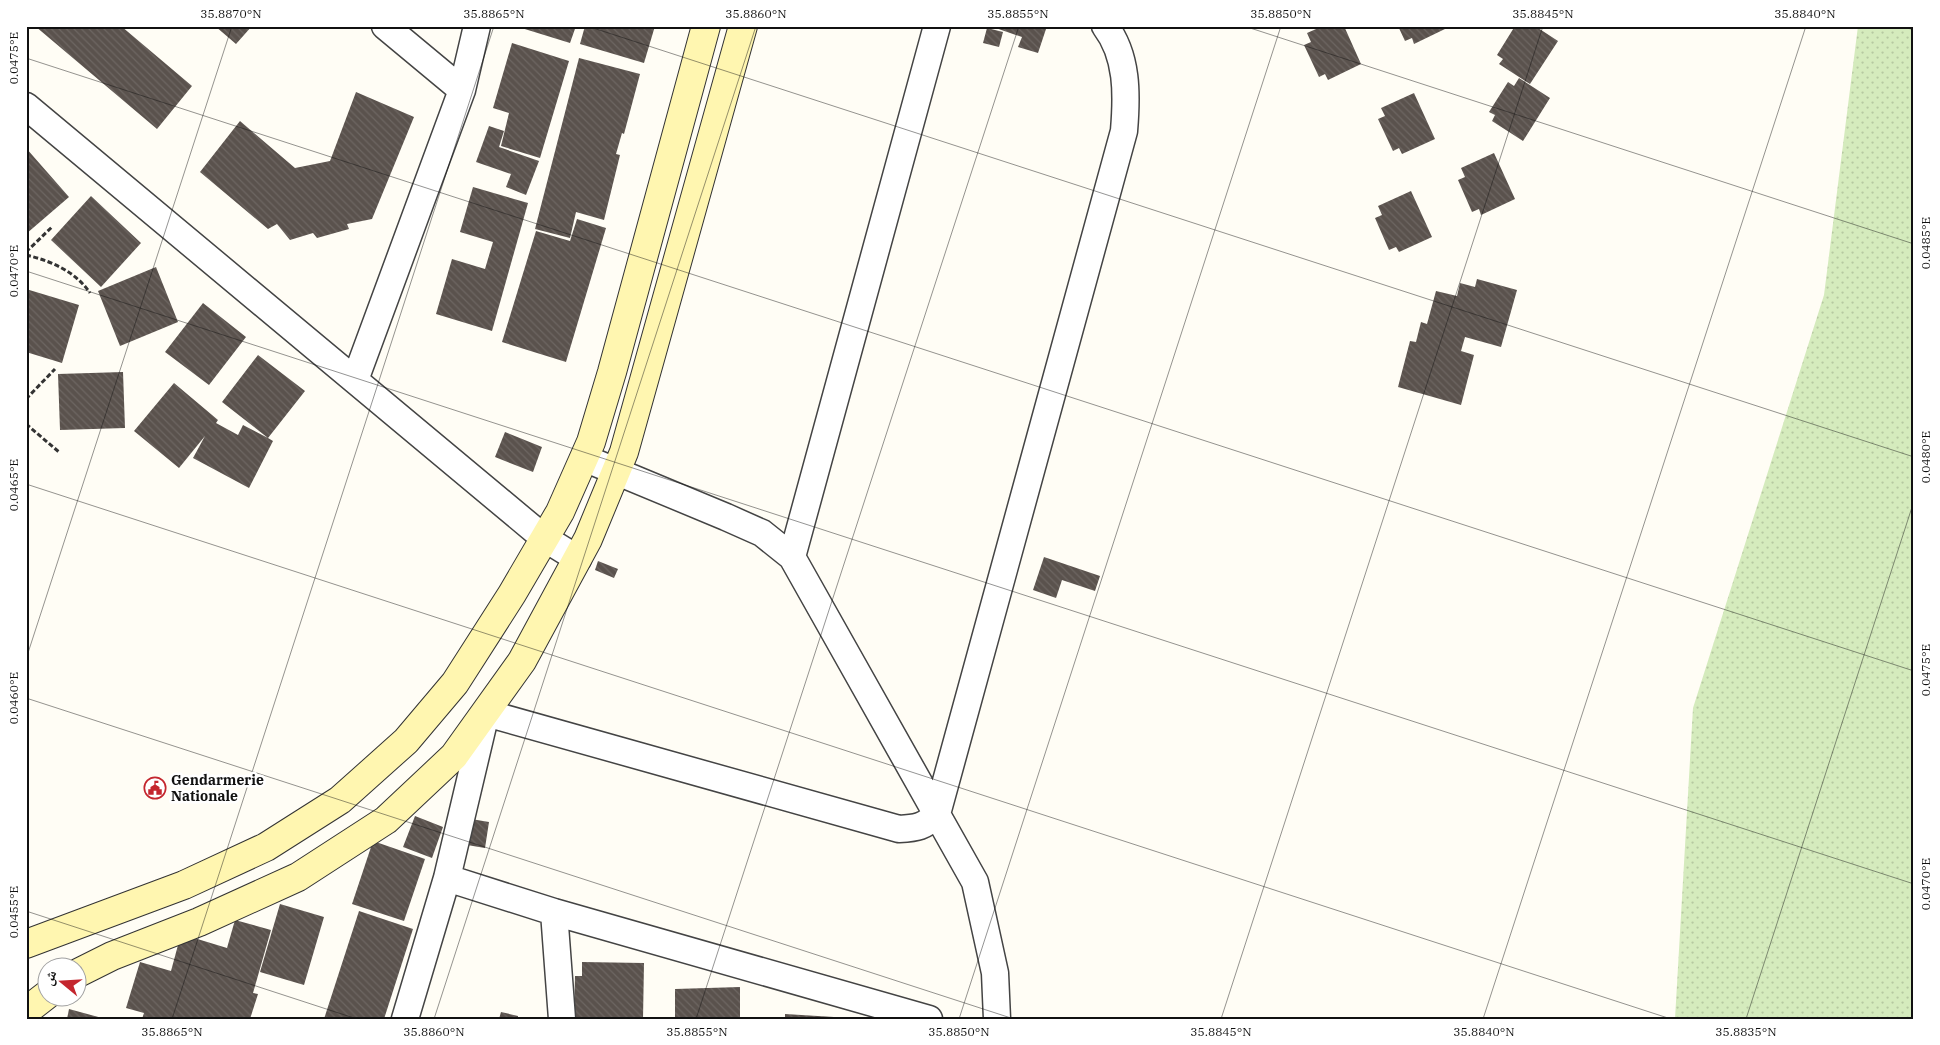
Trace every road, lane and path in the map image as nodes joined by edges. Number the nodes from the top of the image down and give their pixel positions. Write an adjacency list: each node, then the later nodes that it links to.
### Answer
1 (385, 26): 7 (street)
2 (477, 26): 7 (street)
3 (706, 26): 17 (main road)
4 (743, 26): 18 (main road)
5 (937, 26): 20 (street)
6 (1106, 26): 23 (street)
7 (462, 90): 13 (street)
8 (26, 106): 13 (street)
9 (53, 226): 10 (path)
10 (26, 253): 11 (path)
11 (90, 293)
12 (55, 370): 14 (path)
13 (355, 380): 19 (street)
14 (26, 399)
15 (26, 424): 16 (path)
16 (59, 452)
17 (584, 458): 18 (street); 19 (main road)
18 (616, 471): 20 (street); 21 (main road)
19 (544, 538): 21 (street); 26 (main road)
20 (792, 557): 23 (street)
21 (578, 559): 22 (main road)
22 (486, 713): 23 (street); 24 (street); 27 (main road)
23 (937, 814): 35 (street)
24 (447, 878): 25 (street); 32 (street)
25 (554, 912): 33 (street); 34 (street)
26 (26, 944)
27 (88, 968)
28 (26, 986): 29 (main road)
29 (26, 1001)
30 (38, 1002): 31 (main road)
31 (26, 1011)
32 (405, 1019)
33 (562, 1019)
34 (929, 1019)
35 (996, 1019)

